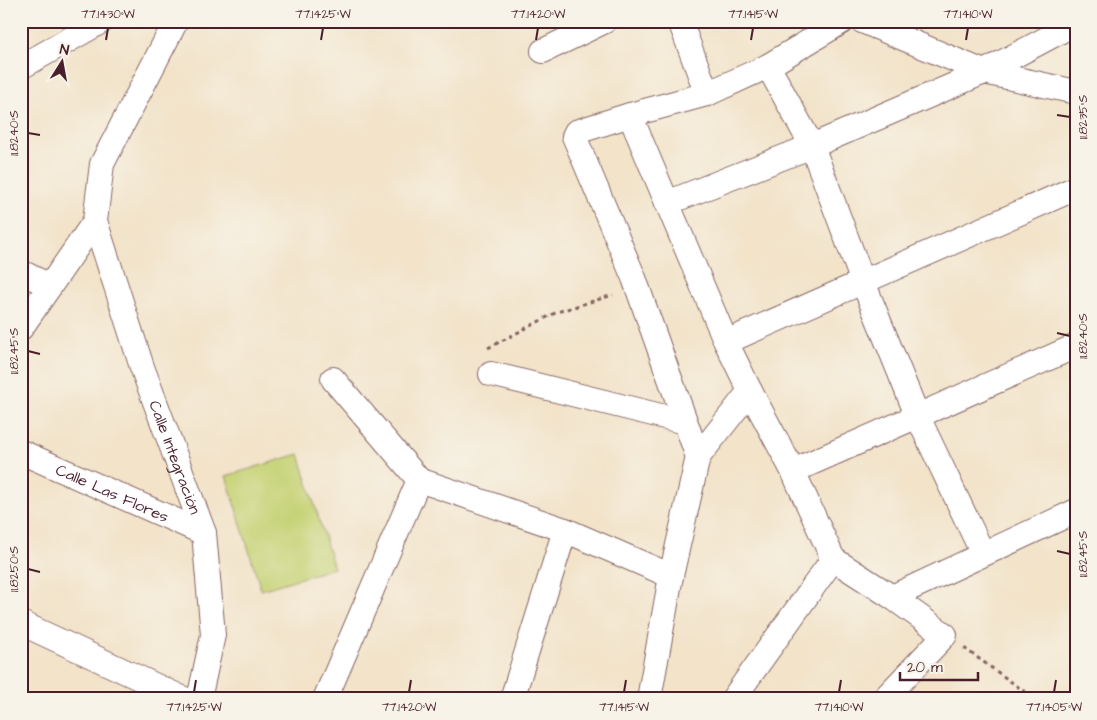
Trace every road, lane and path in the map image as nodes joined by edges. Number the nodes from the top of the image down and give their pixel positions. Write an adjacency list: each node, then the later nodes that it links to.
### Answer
1 (102, 21): 10 (street)
2 (176, 21): 18 (street, Calle Integración)
3 (605, 21): 8 (street)
4 (680, 21): 13 (street)
5 (843, 21): 9 (street)
6 (862, 21): 11 (street)
7 (1076, 23): 11 (street)
8 (543, 51)
9 (768, 66): 13 (street); 15 (street)
10 (21, 67)
11 (984, 72): 12 (street); 15 (street)
12 (1076, 92)
13 (707, 94): 14 (street)
14 (630, 115): 17 (street); 22 (street)
15 (812, 146): 17 (street); 20 (street)
16 (1076, 188): 20 (street)
17 (667, 203): 24 (street)
18 (95, 221): 21 (street, Calle Integración); 38 (street, Calle Integración)
19 (21, 272): 21 (street)
20 (863, 282): 24 (street); 30 (street)
21 (50, 286): 23 (street, Calle Integración)
22 (637, 287): 26 (path); 31 (street)
23 (21, 328)
24 (726, 342): 29 (street)
25 (1076, 346): 30 (street)
26 (488, 348)
27 (491, 374): 31 (street)
28 (333, 379): 35 (street)
29 (750, 391): 33 (street); 34 (street)
30 (917, 415): 34 (street); 39 (street)
31 (685, 422): 33 (street)
32 (21, 452): 38 (street, Calle Las Flores)
33 (698, 457): 41 (street)
34 (793, 471): 40 (street)
35 (419, 480): 37 (street); 47 (street)
36 (1076, 511): 39 (street)
37 (565, 530): 41 (street); 48 (street)
38 (204, 533): 46 (street, Calle Integración)
39 (983, 554): 42 (street)
40 (833, 559): 42 (street); 50 (street)
41 (671, 576): 49 (street)
42 (892, 597): 44 (street)
43 (21, 623): 45 (street)
44 (945, 635): 51 (street); 52 (path)
45 (184, 699)
46 (199, 699)
47 (325, 699)
48 (512, 699)
49 (649, 699)
50 (733, 699)
51 (884, 699)
52 (1035, 699)

